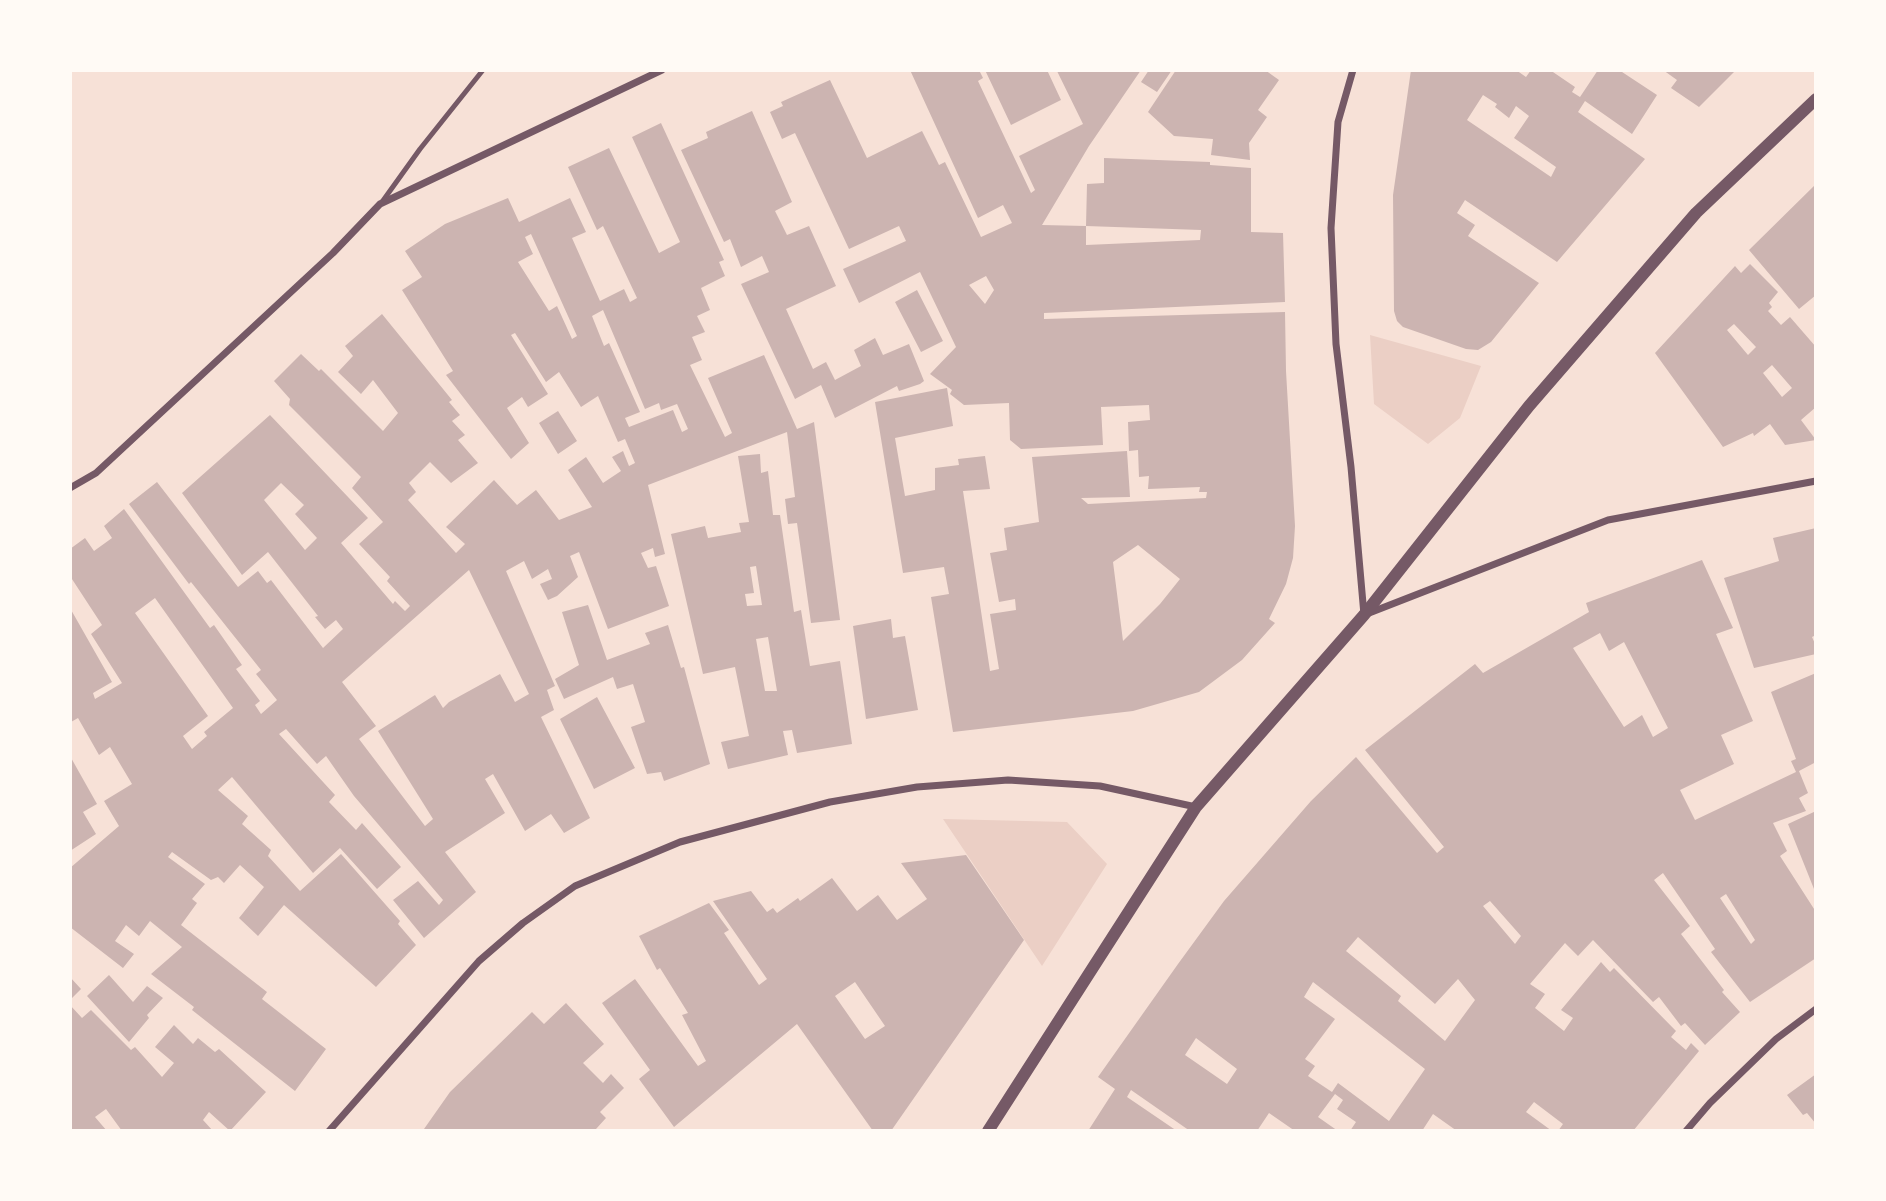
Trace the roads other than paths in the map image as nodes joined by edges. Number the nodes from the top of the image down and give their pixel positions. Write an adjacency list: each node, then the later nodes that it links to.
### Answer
1 (483, 70): 5 (lane)
2 (662, 70): 5 (street)
3 (1353, 70): 8 (street)
4 (1816, 99): 8 (street)
5 (380, 204): 7 (street)
6 (1816, 481): 8 (street)
7 (70, 488)
8 (1364, 615): 9 (street)
9 (1196, 807): 11 (street); 12 (street)
10 (1816, 1009): 13 (street)
11 (329, 1131)
12 (988, 1131)
13 (1686, 1131)

